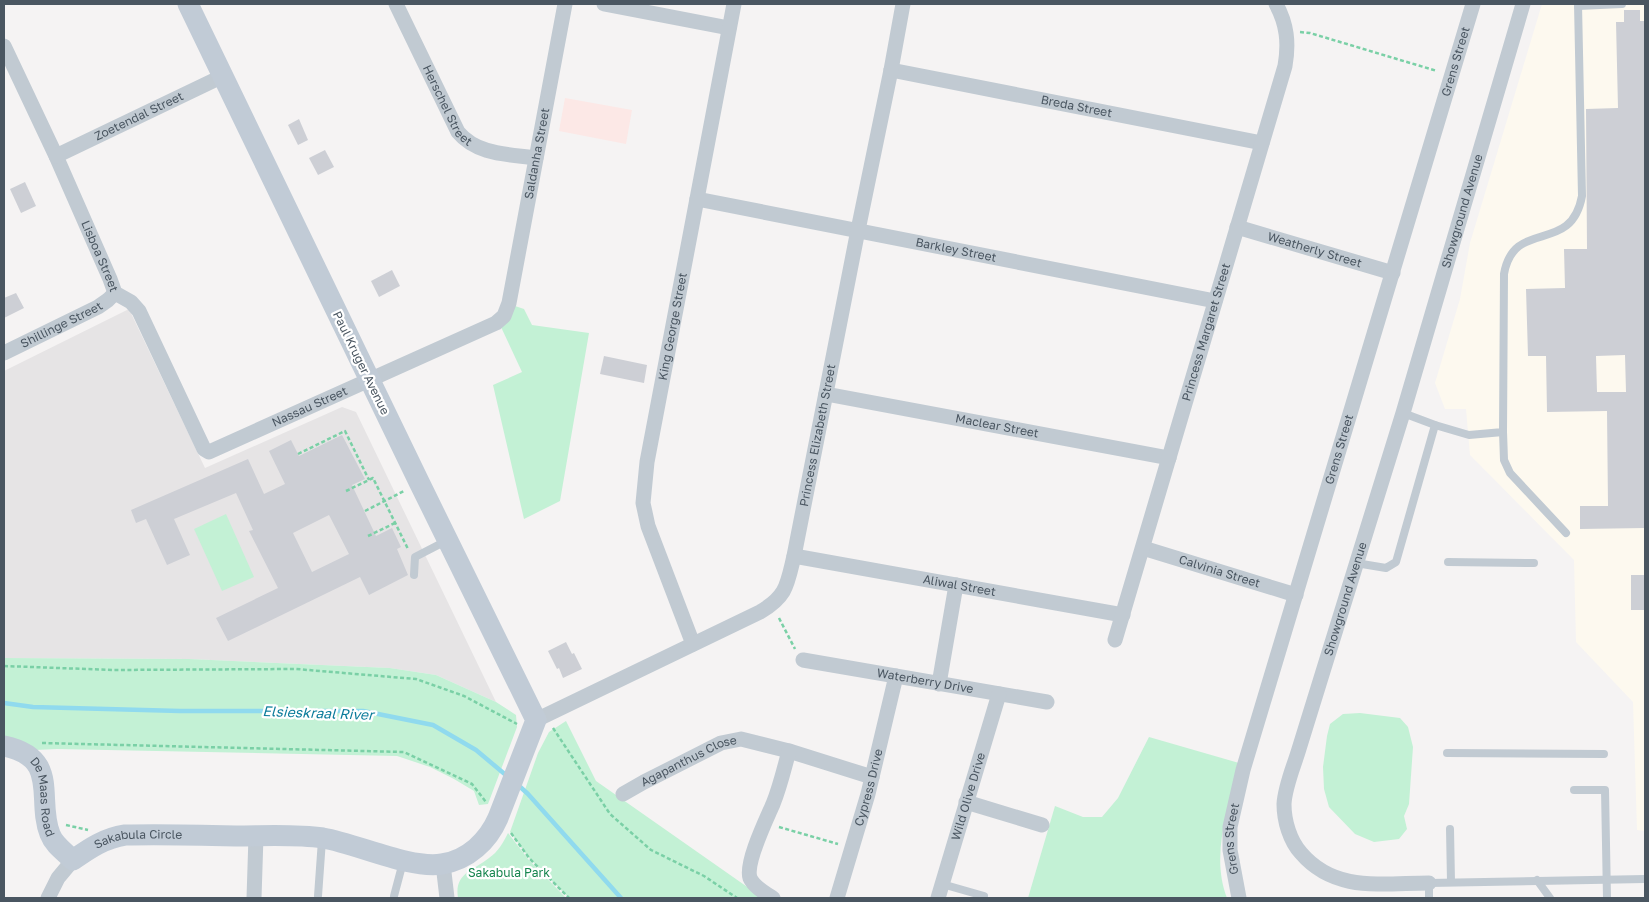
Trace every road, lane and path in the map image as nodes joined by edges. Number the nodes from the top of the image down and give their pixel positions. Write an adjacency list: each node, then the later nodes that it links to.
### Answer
1 (188, 4): 16 (street, Paul Kruger Avenue)
2 (396, 4): 20 (street, Herschel Street)
3 (565, 4): 20 (street, Saldanha Street)
4 (604, 4): 12 (street)
5 (734, 4): 12 (street, King George Street)
6 (903, 4): 15 (street, Princess Elizabeth Street)
7 (1276, 4): 13 (street)
8 (1473, 4): 17 (street, Grens Street)
9 (1523, 4): 31 (street, Showground Avenue)
10 (1622, 4): 11 (lane)
11 (1578, 5): 33 (lane)
12 (729, 28): 21 (street, King George Street)
13 (1285, 28): 17 (path); 18 (street, Princess Margaret Street)
14 (4, 46): 19 (street, Lisboa Street)
15 (891, 70): 18 (street, Breda Street); 23 (street, Princess Elizabeth Street)
16 (223, 76): 19 (street, Zoetendal Street); 29 (street, Paul Kruger Avenue)
17 (1452, 76): 24 (street, Grens Street)
18 (1262, 144): 22 (street, Princess Margaret Street)
19 (56, 156): 25 (street, Lisboa Street)
20 (536, 158): 27 (street, Saldanha Street)
21 (697, 198): 23 (street, Barkley Street); 58 (street, King George Street)
22 (1237, 227): 24 (street, Weatherly Street); 26 (street, Princess Margaret Street)
23 (858, 230): 26 (street, Barkley Street); 30 (street, Princess Elizabeth Street)
24 (1392, 273): 54 (street, Grens Street)
25 (114, 293): 28 (street, Shillinge Street); 34 (street, Lisboa Street)
26 (1216, 301): 36 (street, Princess Margaret Street)
27 (509, 304): 29 (street, Nassau Street)
28 (4, 353)
29 (370, 380): 34 (street, Nassau Street); 45 (street, Paul Kruger Avenue)
30 (826, 394): 36 (street, Maclear Street); 47 (street, Princess Elizabeth Street)
31 (1403, 413): 32 (lane); 50 (street, Showground Avenue)
32 (1435, 425): 33 (lane); 50 (lane)
33 (1503, 432): 43 (lane)
34 (212, 452)
35 (298, 454): 37 (path)
36 (1169, 458): 46 (street, Princess Margaret Street)
37 (369, 480): 39 (path); 40 (path)
38 (410, 488): 40 (path)
39 (346, 492)
40 (384, 501): 41 (path); 42 (path)
41 (365, 511)
42 (395, 523): 44 (path); 48 (path)
43 (1566, 533)
44 (368, 536)
45 (448, 541): 48 (lane); 65 (street, Paul Kruger Avenue)
46 (1142, 548): 54 (street, Calvinia Street); 56 (street, Princess Margaret Street)
47 (794, 556): 53 (street, Aliwal Street); 55 (street, Princess Elizabeth Street)
48 (414, 557): 52 (lane)
49 (1448, 562): 51 (lane)
50 (1356, 563): 91 (street, Showground Avenue)
51 (1534, 563)
52 (414, 575)
53 (956, 585): 56 (street, Aliwal Street); 62 (street)
54 (1296, 595): 103 (street, Grens Street)
55 (772, 604): 58 (street, Princess Elizabeth Street); 59 (path)
56 (1123, 615): 57 (street, Princess Margaret Street)
57 (1115, 640)
58 (693, 644): 65 (street, Princess Elizabeth Street)
59 (803, 660): 61 (street, Waterberry Drive)
60 (4, 666): 65 (path)
61 (896, 676): 62 (street, Waterberry Drive); 71 (street, Cypress Drive)
62 (940, 684): 63 (street, Waterberry Drive)
63 (998, 694): 64 (street, Waterberry Drive); 74 (street, Wild Olive Drive)
64 (1047, 702)
65 (536, 724): 75 (street, Sakabula Circle); 100 (path)
66 (36, 743): 75 (path)
67 (4, 746): 84 (street, De Maas Road)
68 (790, 751): 71 (street, Agapanthus Close); 73 (street, Agapanthus Close); 77 (street)
69 (1448, 753): 70 (lane)
70 (1604, 754)
71 (872, 777): 83 (street, Cypress Drive)
72 (1574, 790): 88 (lane)
73 (623, 794)
74 (966, 802): 78 (street); 92 (street, Wild Olive Drive)
75 (499, 818): 86 (street, Sakabula Circle); 99 (path)
76 (63, 823): 80 (path)
77 (764, 823): 83 (path); 101 (street)
78 (1042, 825)
79 (1450, 829): 90 (lane)
80 (91, 831)
81 (256, 836): 82 (street, Sakabula Circle); 84 (street, Sakabula Circle); 97 (street)
82 (322, 838): 85 (street, Sakabula Circle); 93 (lane)
83 (852, 848): 102 (street, Cypress Drive)
84 (74, 860): 96 (street, Sakabula Circle)
85 (404, 860): 86 (street, Sakabula Circle); 94 (lane)
86 (444, 864): 98 (street)
87 (1645, 878): 88 (lane, Showground Avenue)
88 (1606, 879): 89 (lane, Showground Avenue); 106 (lane)
89 (1537, 880): 90 (lane, Showground Avenue); 105 (lane)
90 (1451, 882): 91 (lane, Showground Avenue)
91 (1429, 883): 104 (lane)
92 (940, 891): 95 (lane)
93 (318, 896)
94 (394, 896)
95 (984, 896)
96 (48, 898)
97 (254, 898)
98 (448, 898)
99 (569, 898)
100 (737, 898)
101 (773, 898)
102 (837, 898)
103 (1239, 898)
104 (1429, 898)
105 (1550, 898)
106 (1607, 898)

